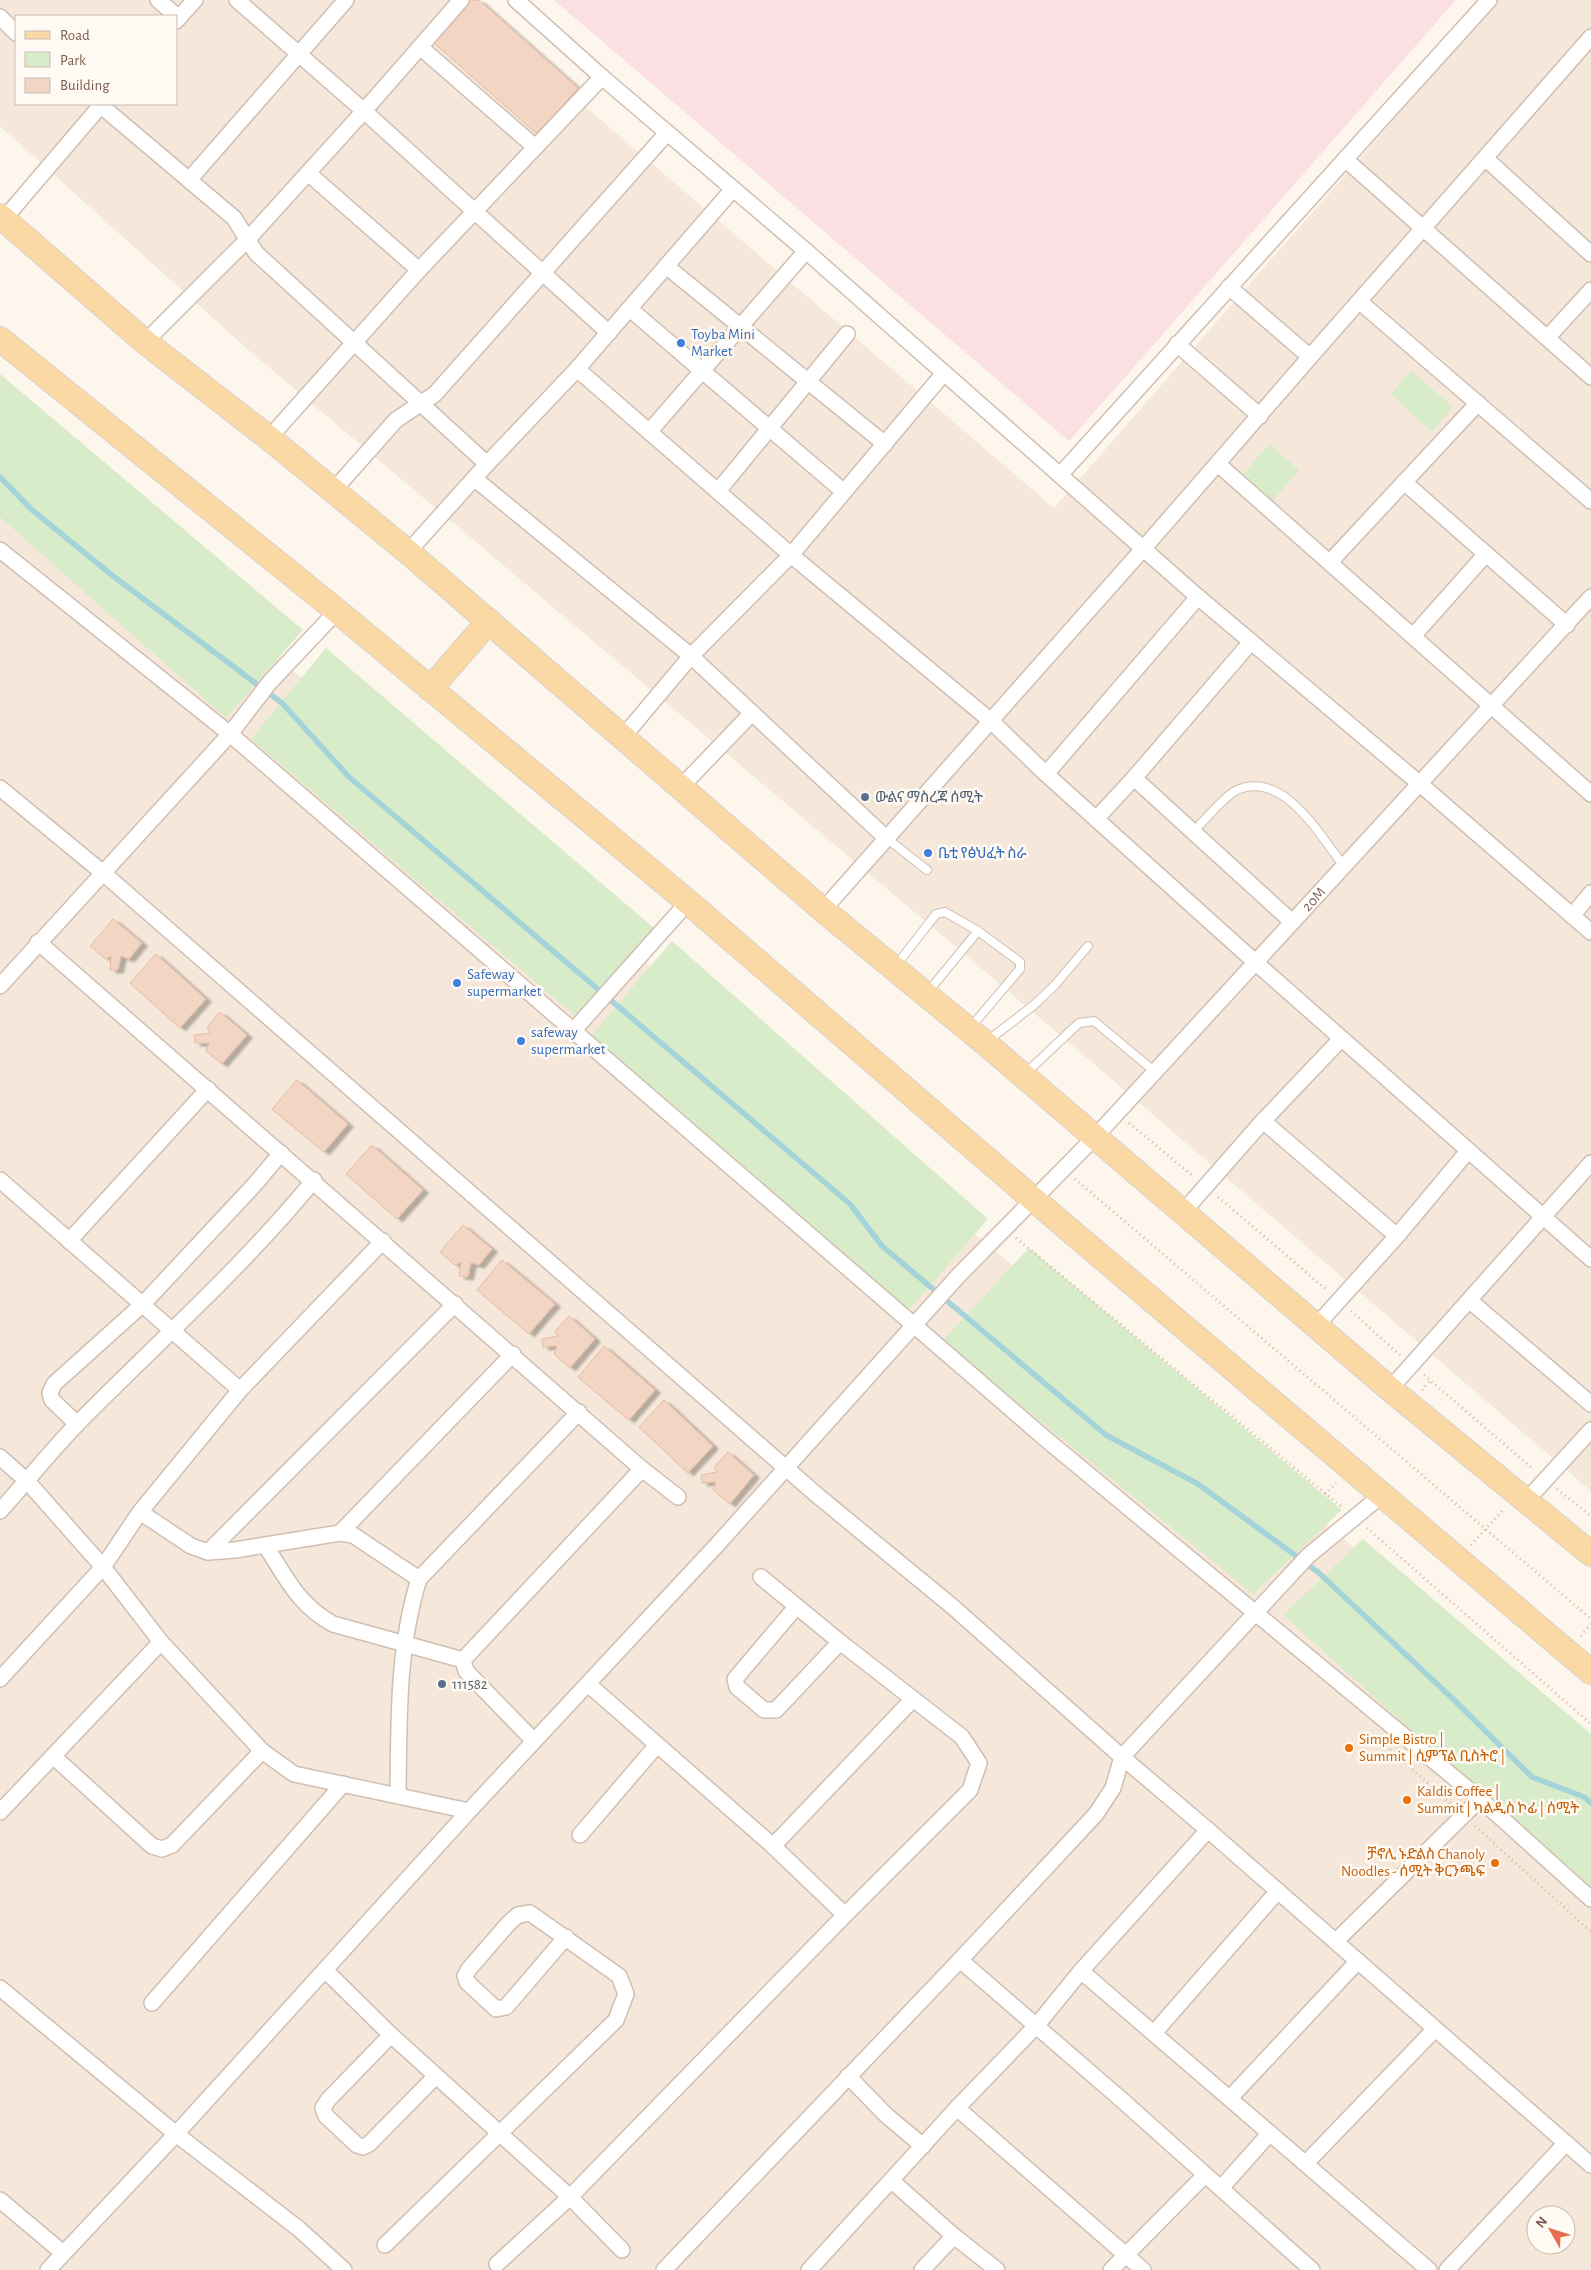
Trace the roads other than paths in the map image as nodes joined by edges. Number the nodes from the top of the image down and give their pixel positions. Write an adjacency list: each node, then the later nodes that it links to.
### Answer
1 (158, 0): 8 (street)
2 (195, 0): 10 (street)
3 (237, 0): 14 (street)
4 (346, 0): 14 (street)
5 (461, 0): 13 (street)
6 (516, 0): 15 (street)
7 (1489, 0): 22 (street)
8 (173, 15)
9 (0, 18): 11 (street)
10 (178, 18)
11 (15, 32)
12 (1591, 37): 21 (street)
13 (420, 47): 18 (street); 20 (street)
14 (299, 54): 18 (street); 24 (street)
15 (602, 78): 19 (street); 20 (street)
16 (100, 105): 27 (street)
17 (102, 105): 24 (street)
18 (364, 111): 23 (street); 26 (street)
19 (667, 132): 25 (street); 34 (street)
20 (535, 147): 26 (street)
21 (1485, 158): 28 (street); 31 (street)
22 (1345, 159): 28 (street); 35 (street)
23 (308, 173): 29 (street); 33 (street)
24 (189, 180): 29 (street)
25 (733, 189): 30 (street); 32 (street)
26 (475, 211): 33 (street); 34 (street)
27 (2, 218): 45 (main road)
28 (1424, 229): 37 (street); 42 (street)
29 (248, 239): 44 (street); 45 (street)
30 (806, 251): 39 (street); 50 (street)
31 (1591, 254)
32 (666, 266): 38 (street); 39 (street)
33 (419, 270): 44 (street)
34 (542, 273): 40 (street); 54 (street)
35 (1229, 287): 46 (street); 47 (street)
36 (1591, 290): 42 (street)
37 (1360, 302): 47 (street); 53 (street)
38 (630, 308): 40 (street); 49 (street)
39 (741, 327): 49 (street); 52 (street)
40 (609, 333): 48 (street)
41 (846, 334): 52 (street)
42 (1547, 338): 51 (street)
43 (0, 339): 77 (main road)
44 (354, 341): 54 (street); 58 (street)
45 (145, 342): 58 (main road)
46 (1177, 344): 55 (street); 62 (street)
47 (1310, 357): 55 (street)
48 (577, 369): 57 (street); 60 (street)
49 (702, 371): 56 (street); 57 (street)
50 (944, 373): 59 (street); 62 (street)
51 (1591, 377)
52 (808, 381): 56 (street); 59 (street)
53 (1478, 403): 64 (street); 68 (street)
54 (420, 404): 60 (street); 65 (street)
55 (1260, 416): 61 (street)
56 (770, 428): 66 (street); 67 (street)
57 (649, 432): 66 (street)
58 (269, 438): 65 (main road)
59 (885, 444): 67 (street)
60 (487, 464): 63 (street)
61 (1218, 464): 69 (street); 74 (street)
62 (1060, 475): 69 (street)
63 (475, 479): 71 (street); 82 (street)
64 (1404, 482): 72 (street); 74 (street)
65 (334, 491): 71 (main road)
66 (718, 491): 73 (street)
67 (844, 492): 73 (street)
68 (1591, 501)
69 (1143, 549): 75 (street); 86 (street)
70 (0, 550): 87 (street)
71 (408, 552): 78 (main road)
72 (1486, 554): 79 (street); 80 (street)
73 (791, 555): 82 (street); 86 (street)
74 (1330, 562): 80 (street)
75 (1198, 597): 81 (street); 89 (street)
76 (1591, 597): 79 (street, 20M)
77 (337, 611): 83 (main road); 87 (street)
78 (489, 621): 83 (main road); 88 (main road)
79 (1567, 625): 84 (street, 20M)
80 (1413, 636): 84 (street)
81 (1251, 642): 90 (street); 91 (street)
82 (691, 656): 85 (street); 88 (street)
83 (430, 689): 102 (main road)
84 (1492, 706): 91 (street, 20M); 94 (street)
85 (752, 713): 92 (street); 97 (street)
86 (991, 721): 89 (street); 97 (street)
87 (230, 734): 100 (street); 114 (street)
88 (623, 737): 92 (main road)
89 (1046, 774): 95 (street)
90 (1134, 778): 95 (street); 96 (street)
91 (1420, 784): 98 (street, 20M); 104 (street)
92 (681, 787): 103 (main road)
93 (0, 788): 100 (street)
94 (1591, 794)
95 (1096, 819): 110 (street)
96 (1193, 832): 98 (lane); 105 (street)
97 (886, 837): 99 (lane); 103 (street)
98 (1343, 865): 105 (street, 20M)
99 (927, 870)
100 (102, 872): 108 (street); 148 (street)
101 (1591, 893): 104 (street)
102 (688, 902): 114 (street); 127 (main road)
103 (823, 910): 111 (main road)
104 (1572, 916): 107 (street)
105 (1291, 921): 110 (street, 20M)
106 (978, 931): 111 (lane); 113 (lane); 115 (lane)
107 (1591, 932)
108 (38, 942): 112 (street); 119 (street)
109 (1088, 946): 115 (lane)
110 (1254, 961): 116 (street); 117 (street, 20M)
111 (894, 968): 113 (main road)
112 (0, 986)
113 (926, 994): 115 (main road)
114 (574, 1030): 137 (street)
115 (977, 1037): 118 (main road)
116 (1341, 1039): 120 (street); 122 (street)
117 (1154, 1071): 118 (lane); 121 (street, 20M)
118 (1023, 1076): 121 (main road)
119 (208, 1089): 123 (street); 131 (street)
120 (1263, 1121): 128 (street); 130 (street)
121 (1095, 1137): 127 (street, 20M); 128 (main road)
122 (1468, 1152): 129 (street); 130 (street)
123 (281, 1153): 126 (street); 135 (street)
124 (1591, 1163): 129 (street)
125 (0, 1180): 131 (street)
126 (314, 1180): 132 (street); 139 (street)
127 (1033, 1199): 137 (street, 20M); 151 (main road)
128 (1183, 1212): 138 (main road)
129 (1543, 1218): 133 (street); 134 (street)
130 (1397, 1236): 138 (street)
131 (69, 1241): 135 (street)
132 (383, 1241): 136 (street); 142 (street)
133 (1591, 1259)
134 (1469, 1300): 141 (street); 143 (street)
135 (143, 1304): 139 (street); 145 (street)
136 (455, 1304): 140 (street); 158 (street)
137 (914, 1325): 148 (street, 20M); 164 (street)
138 (1316, 1326): 141 (main road)
139 (172, 1332): 142 (street); 145 (street)
140 (513, 1354): 144 (street); 156 (street)
141 (1390, 1389): 153 (main road)
142 (240, 1390): 155 (street)
143 (1591, 1404)
144 (579, 1412): 149 (street); 162 (street)
145 (77, 1424): 150 (street)
146 (1591, 1430): 153 (street)
147 (0, 1457): 150 (street)
148 (786, 1467): 171 (street, 20M); 177 (street)
149 (642, 1468): 152 (street); 168 (street)
150 (27, 1481): 154 (street); 160 (street)
151 (1384, 1494): 164 (street); 169 (main road)
152 (678, 1497)
153 (1522, 1498): 159 (main road)
154 (0, 1511)
155 (140, 1512): 158 (street); 160 (street)
156 (340, 1532): 157 (street); 162 (street)
157 (265, 1545): 158 (street); 167 (street)
158 (208, 1552)
159 (1591, 1554)
160 (104, 1567): 165 (street); 170 (street)
161 (761, 1577): 163 (street)
162 (419, 1579): 167 (street)
163 (796, 1606): 166 (street); 166 (street)
164 (1256, 1613): 177 (street); 180 (street)
165 (161, 1642): 175 (street); 176 (street)
166 (840, 1642): 172 (street)
167 (405, 1644): 168 (street); 179 (street)
168 (463, 1660): 173 (street)
169 (1591, 1672)
170 (0, 1679)
171 (588, 1684): 173 (street, 20M); 174 (street)
172 (913, 1699): 185 (street); 188 (street)
173 (534, 1741): 181 (street, 20M)
174 (657, 1745): 184 (street); 185 (street)
175 (262, 1751): 176 (street); 178 (street)
176 (53, 1756): 182 (street)
177 (1122, 1757): 183 (street); 191 (street)
178 (343, 1784): 179 (street); 196 (street)
179 (398, 1796): 181 (street)
180 (1480, 1799): 187 (street); 190 (street)
181 (469, 1811): 193 (street, 20M)
182 (0, 1812)
183 (1208, 1830): 186 (street); 194 (street)
184 (580, 1835)
185 (773, 1846): 188 (street)
186 (1278, 1891): 190 (street); 199 (street)
187 (1591, 1899)
188 (846, 1915): 215 (street)
189 (566, 1937): 189 (street); 207 (street)
190 (1336, 1941): 192 (street)
191 (960, 1960): 197 (street); 202 (street)
192 (1358, 1961): 198 (street); 203 (street)
193 (325, 1970): 200 (street); 206 (street, 20M)
194 (1081, 1971): 197 (street); 199 (street)
195 (0, 1988): 206 (street)
196 (152, 2003)
197 (1037, 2025): 204 (street); 212 (street)
198 (1436, 2028): 208 (street); 210 (street)
199 (1154, 2033): 203 (street)
200 (391, 2035): 201 (street); 201 (street)
201 (435, 2076): 207 (street)
202 (848, 2076): 209 (street); 225 (street)
203 (1230, 2098): 205 (street)
204 (957, 2108): 209 (street); 221 (street)
205 (1270, 2132): 210 (street); 214 (street)
206 (176, 2134): 220 (street, 20M); 224 (street)
207 (502, 2134): 215 (street); 218 (street)
208 (1566, 2143): 211 (street); 233 (street)
209 (923, 2146): 213 (street)
210 (1306, 2163): 232 (street)
211 (1591, 2164)
212 (1205, 2175): 214 (street); 221 (street)
213 (892, 2181): 217 (street); 226 (street)
214 (1221, 2188): 231 (street)
215 (570, 2197): 219 (street); 222 (street)
216 (0, 2200): 220 (street)
217 (954, 2236): 227 (street); 228 (street)
218 (385, 2245)
219 (622, 2250)
220 (63, 2253): 223 (street, 20M)
221 (1126, 2255): 229 (street); 230 (street)
222 (497, 2264)
223 (48, 2270)
224 (344, 2270)
225 (664, 2270)
226 (809, 2270)
227 (922, 2270)
228 (997, 2270)
229 (1111, 2270)
230 (1143, 2270)
231 (1312, 2270)
232 (1430, 2270)
233 (1447, 2270)

